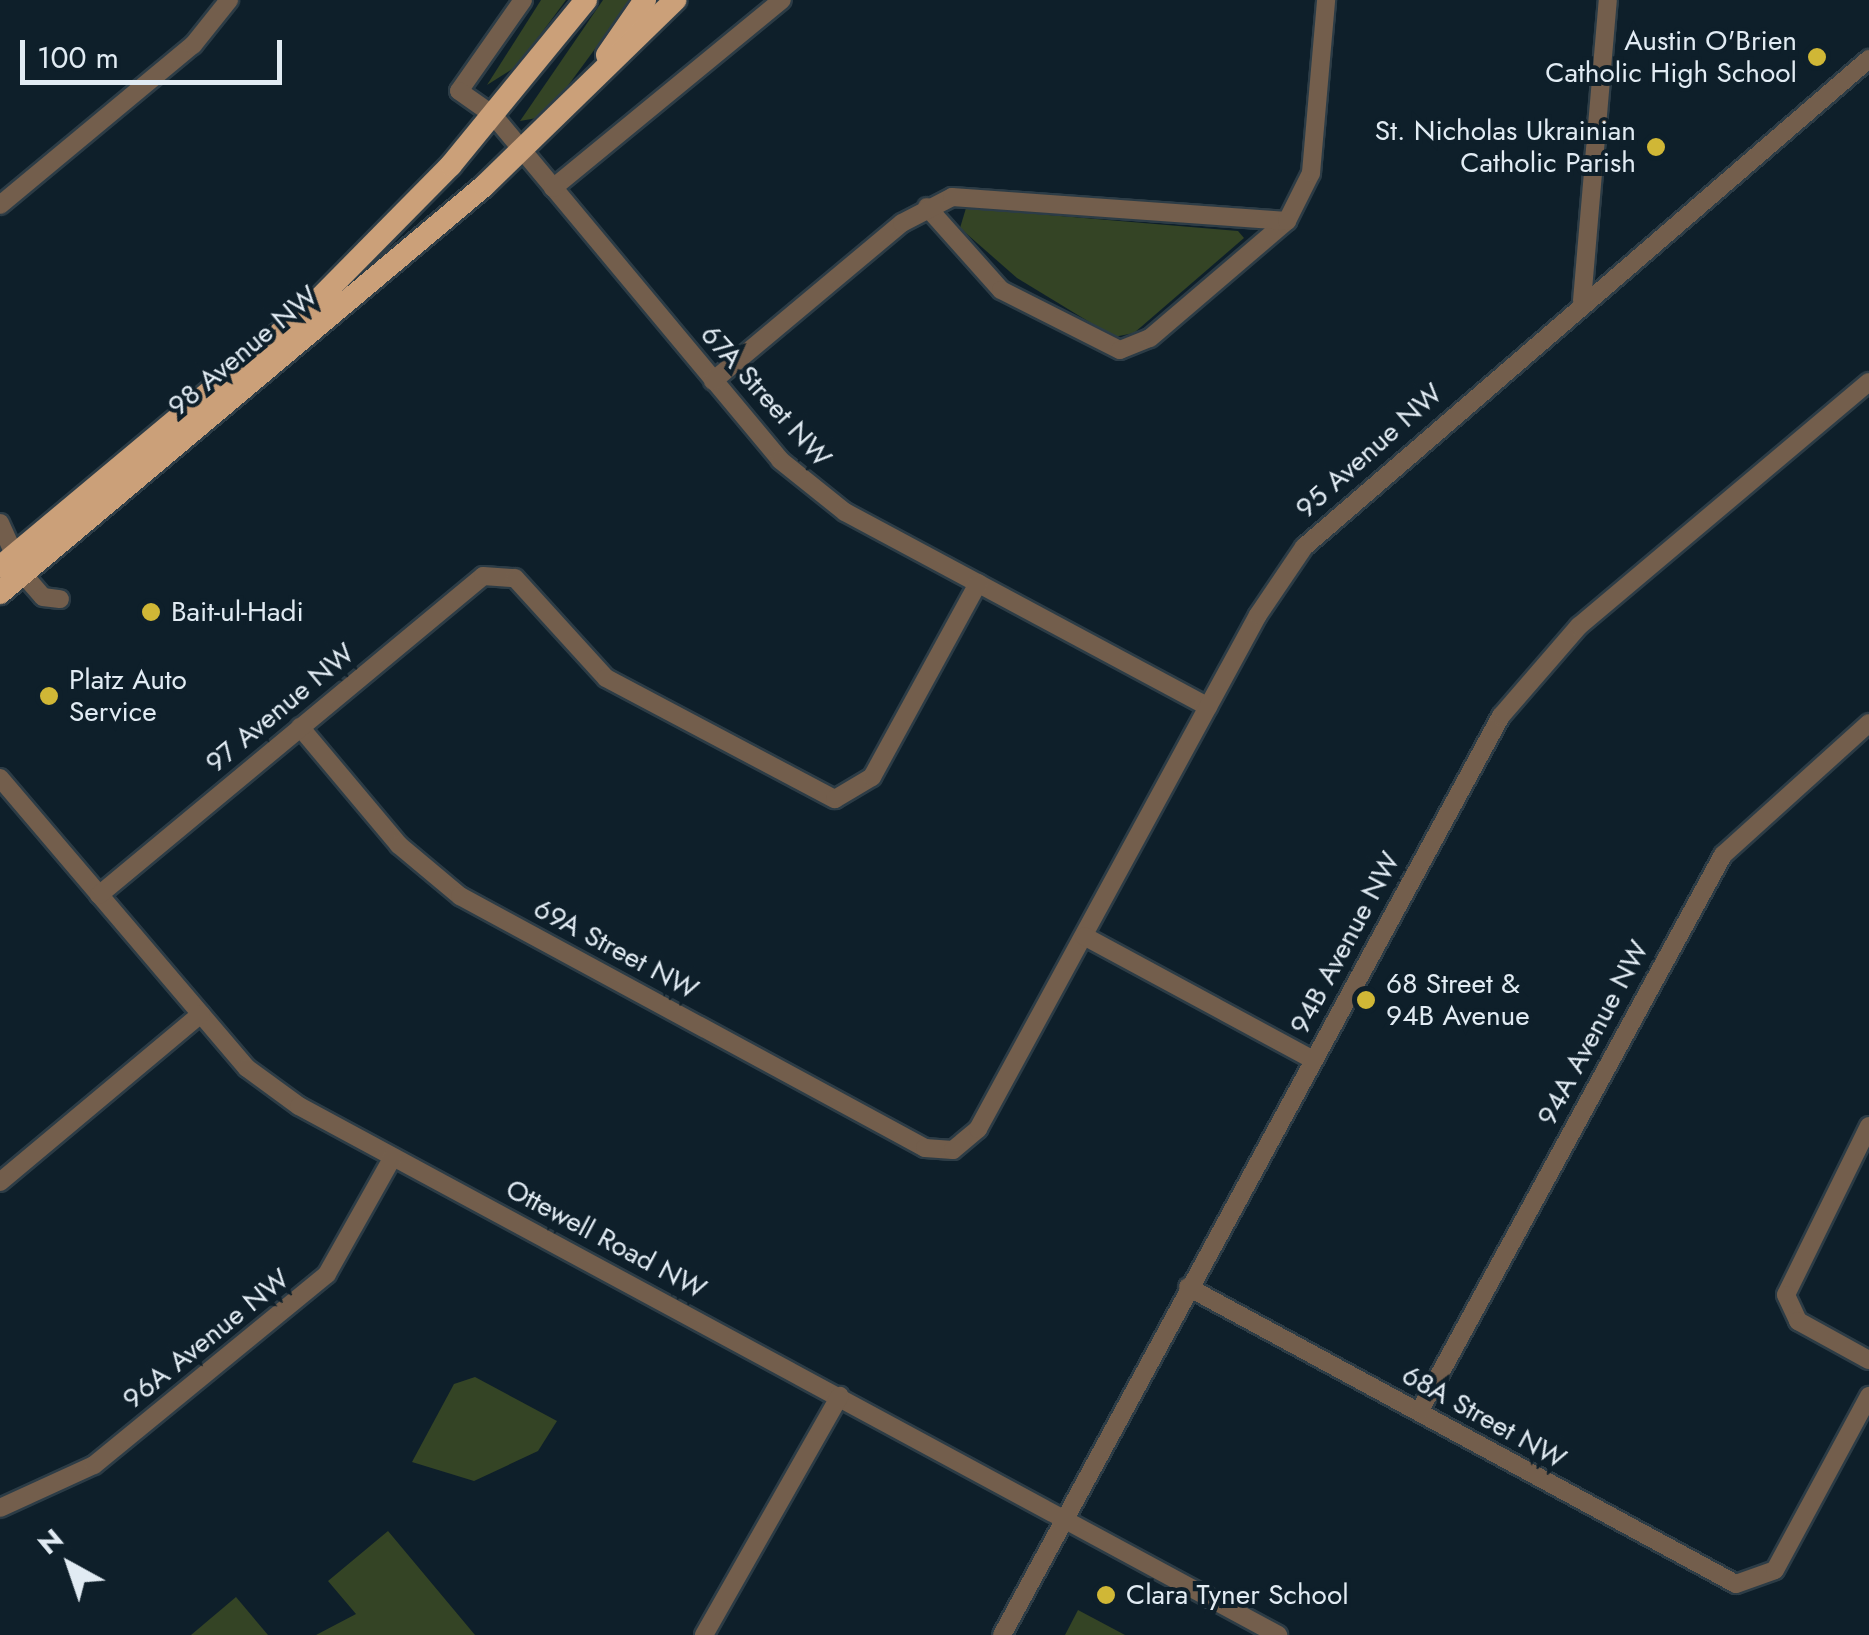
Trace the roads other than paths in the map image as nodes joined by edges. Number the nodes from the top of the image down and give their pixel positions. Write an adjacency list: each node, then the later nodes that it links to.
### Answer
1 (230, 0): 14 (street)
2 (523, 0): 11 (street, 67A Street NW)
3 (586, 0): 11 (main road, 98 Avenue NW)
4 (645, 0): 12 (main road)
5 (674, 0): 12 (main road)
6 (782, 0): 13 (street)
7 (1326, 0): 16 (street)
8 (1600, 0): 9 (street)
9 (1608, 0): 17 (street)
10 (1869, 59): 17 (street, 95 Avenue NW)
11 (493, 115): 12 (street, 67A Street NW); 21 (main road, 98 Avenue NW)
12 (523, 152): 13 (street, 67A Street NW); 21 (main road, 98 Avenue NW)
13 (553, 188): 18 (street, 67A Street NW)
14 (0, 205)
15 (927, 207): 16 (street); 16 (street); 18 (street)
16 (1287, 221)
17 (1582, 301): 25 (street, 95 Avenue NW)
18 (713, 381): 22 (street, 67A Street NW)
19 (1869, 382): 32 (street, 94B Avenue NW)
20 (0, 523): 21 (street)
21 (13, 565): 23 (main road, 98 Avenue NW); 24 (street)
22 (978, 583): 25 (street, 67A Street NW); 27 (street, 97 Avenue NW)
23 (0, 593)
24 (60, 599)
25 (1208, 708): 30 (street, 95 Avenue NW)
26 (1869, 723): 41 (street, 94A Avenue NW)
27 (300, 727): 29 (street, 97 Avenue NW); 34 (street, 69A Street NW)
28 (0, 778): 29 (street, Ottewell Road NW)
29 (99, 895): 31 (street, Ottewell Road NW)
30 (1084, 936): 32 (street); 34 (street, 95 Avenue NW)
31 (201, 1014): 35 (street, Ottewell Road NW); 36 (street)
32 (1312, 1060): 37 (street, 94B Avenue NW)
33 (1869, 1126): 38 (street)
34 (953, 1150)
35 (393, 1157): 39 (street, Ottewell Road NW); 42 (street, 96A Avenue NW)
36 (1, 1178)
37 (1188, 1287): 41 (street, 68A Street NW); 43 (street, 94B Avenue NW)
38 (1869, 1360)
39 (840, 1396): 43 (street, Ottewell Road NW); 44 (street)
40 (1869, 1396): 41 (street, 68A Street NW)
41 (1419, 1412)
42 (0, 1508)
43 (1063, 1518): 45 (street, 94B Avenue NW); 46 (street, Ottewell Road NW)
44 (704, 1635)
45 (1002, 1635)
46 (1278, 1635)

